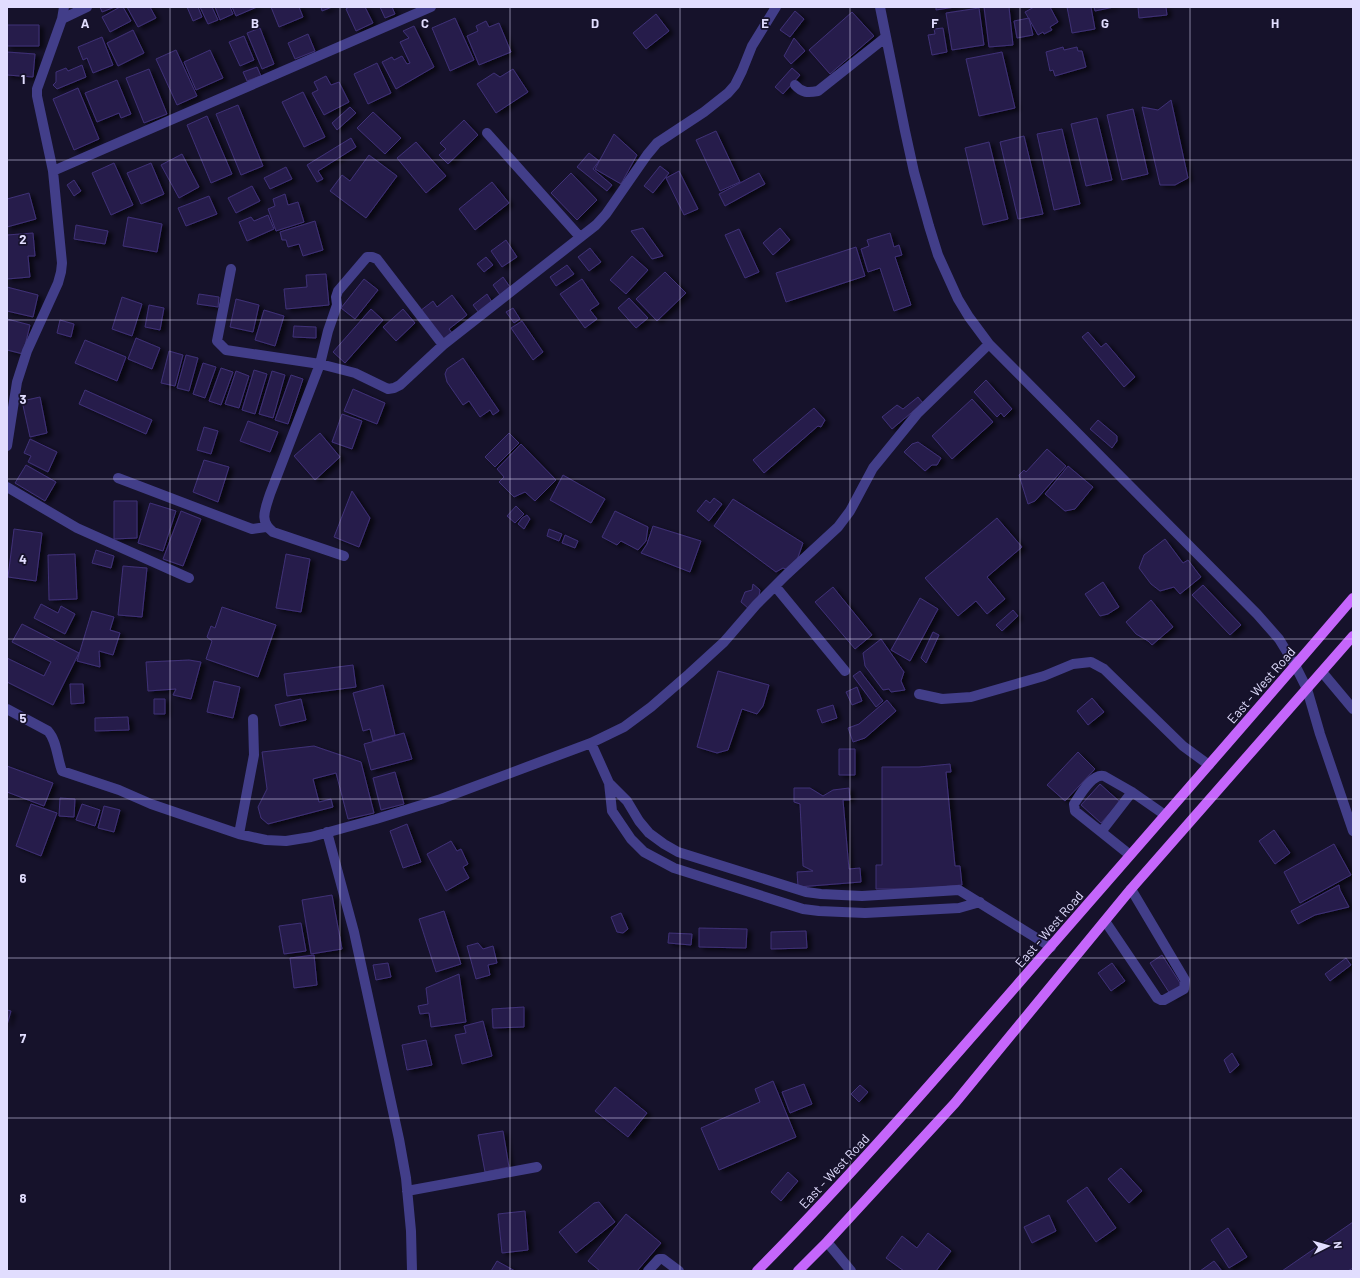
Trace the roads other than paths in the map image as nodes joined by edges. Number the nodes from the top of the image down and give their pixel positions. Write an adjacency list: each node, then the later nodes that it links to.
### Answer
1 (64, 7): 6 (street)
2 (87, 7): 6 (street)
3 (431, 7): 10 (street)
4 (776, 7): 11 (street)
5 (880, 7): 7 (street)
6 (62, 19): 10 (street)
7 (886, 37): 8 (street); 13 (street)
8 (795, 85)
9 (487, 133): 11 (street)
10 (53, 171): 16 (street)
11 (580, 237): 14 (street)
12 (231, 269): 15 (street)
13 (989, 344): 22 (street); 25 (street)
14 (443, 345): 15 (street); 15 (street)
15 (320, 364): 19 (street)
16 (7, 446)
17 (118, 478): 19 (street)
18 (7, 487): 21 (street)
19 (266, 526): 20 (street)
20 (344, 556)
21 (189, 578)
22 (775, 586): 26 (street); 33 (street)
23 (1353, 598): 25 (main road, East - West Road)
24 (1353, 636): 27 (main road)
25 (1295, 666): 28 (street); 34 (main road, East - West Road)
26 (845, 671)
27 (1322, 672): 28 (main road); 31 (street)
28 (1307, 689): 38 (street); 44 (main road)
29 (919, 694): 34 (street)
30 (7, 709): 41 (street)
31 (1353, 709)
32 (253, 719): 41 (street)
33 (591, 743): 35 (street); 39 (street)
34 (1209, 765): 37 (main road, East - West Road)
35 (609, 783): 43 (street); 45 (street)
36 (1132, 792): 37 (street); 40 (street); 40 (street)
37 (1165, 815): 42 (main road, East - West Road)
38 (1353, 831)
39 (327, 832): 41 (street); 50 (street)
40 (1101, 832): 42 (street)
41 (238, 834)
42 (1130, 856): 48 (main road, East - West Road)
43 (763, 879): 45 (street); 46 (street)
44 (1131, 889): 47 (main road); 47 (street)
45 (758, 894): 46 (street)
46 (980, 902): 48 (street)
47 (1105, 921): 51 (main road)
48 (1051, 947): 55 (main road, East - West Road)
49 (537, 1167): 50 (street)
50 (407, 1191): 52 (street)
51 (827, 1242): 56 (main road); 57 (street)
52 (412, 1271)
53 (648, 1271): 54 (street)
54 (680, 1271)
55 (757, 1271)
56 (798, 1271)
57 (851, 1271)

